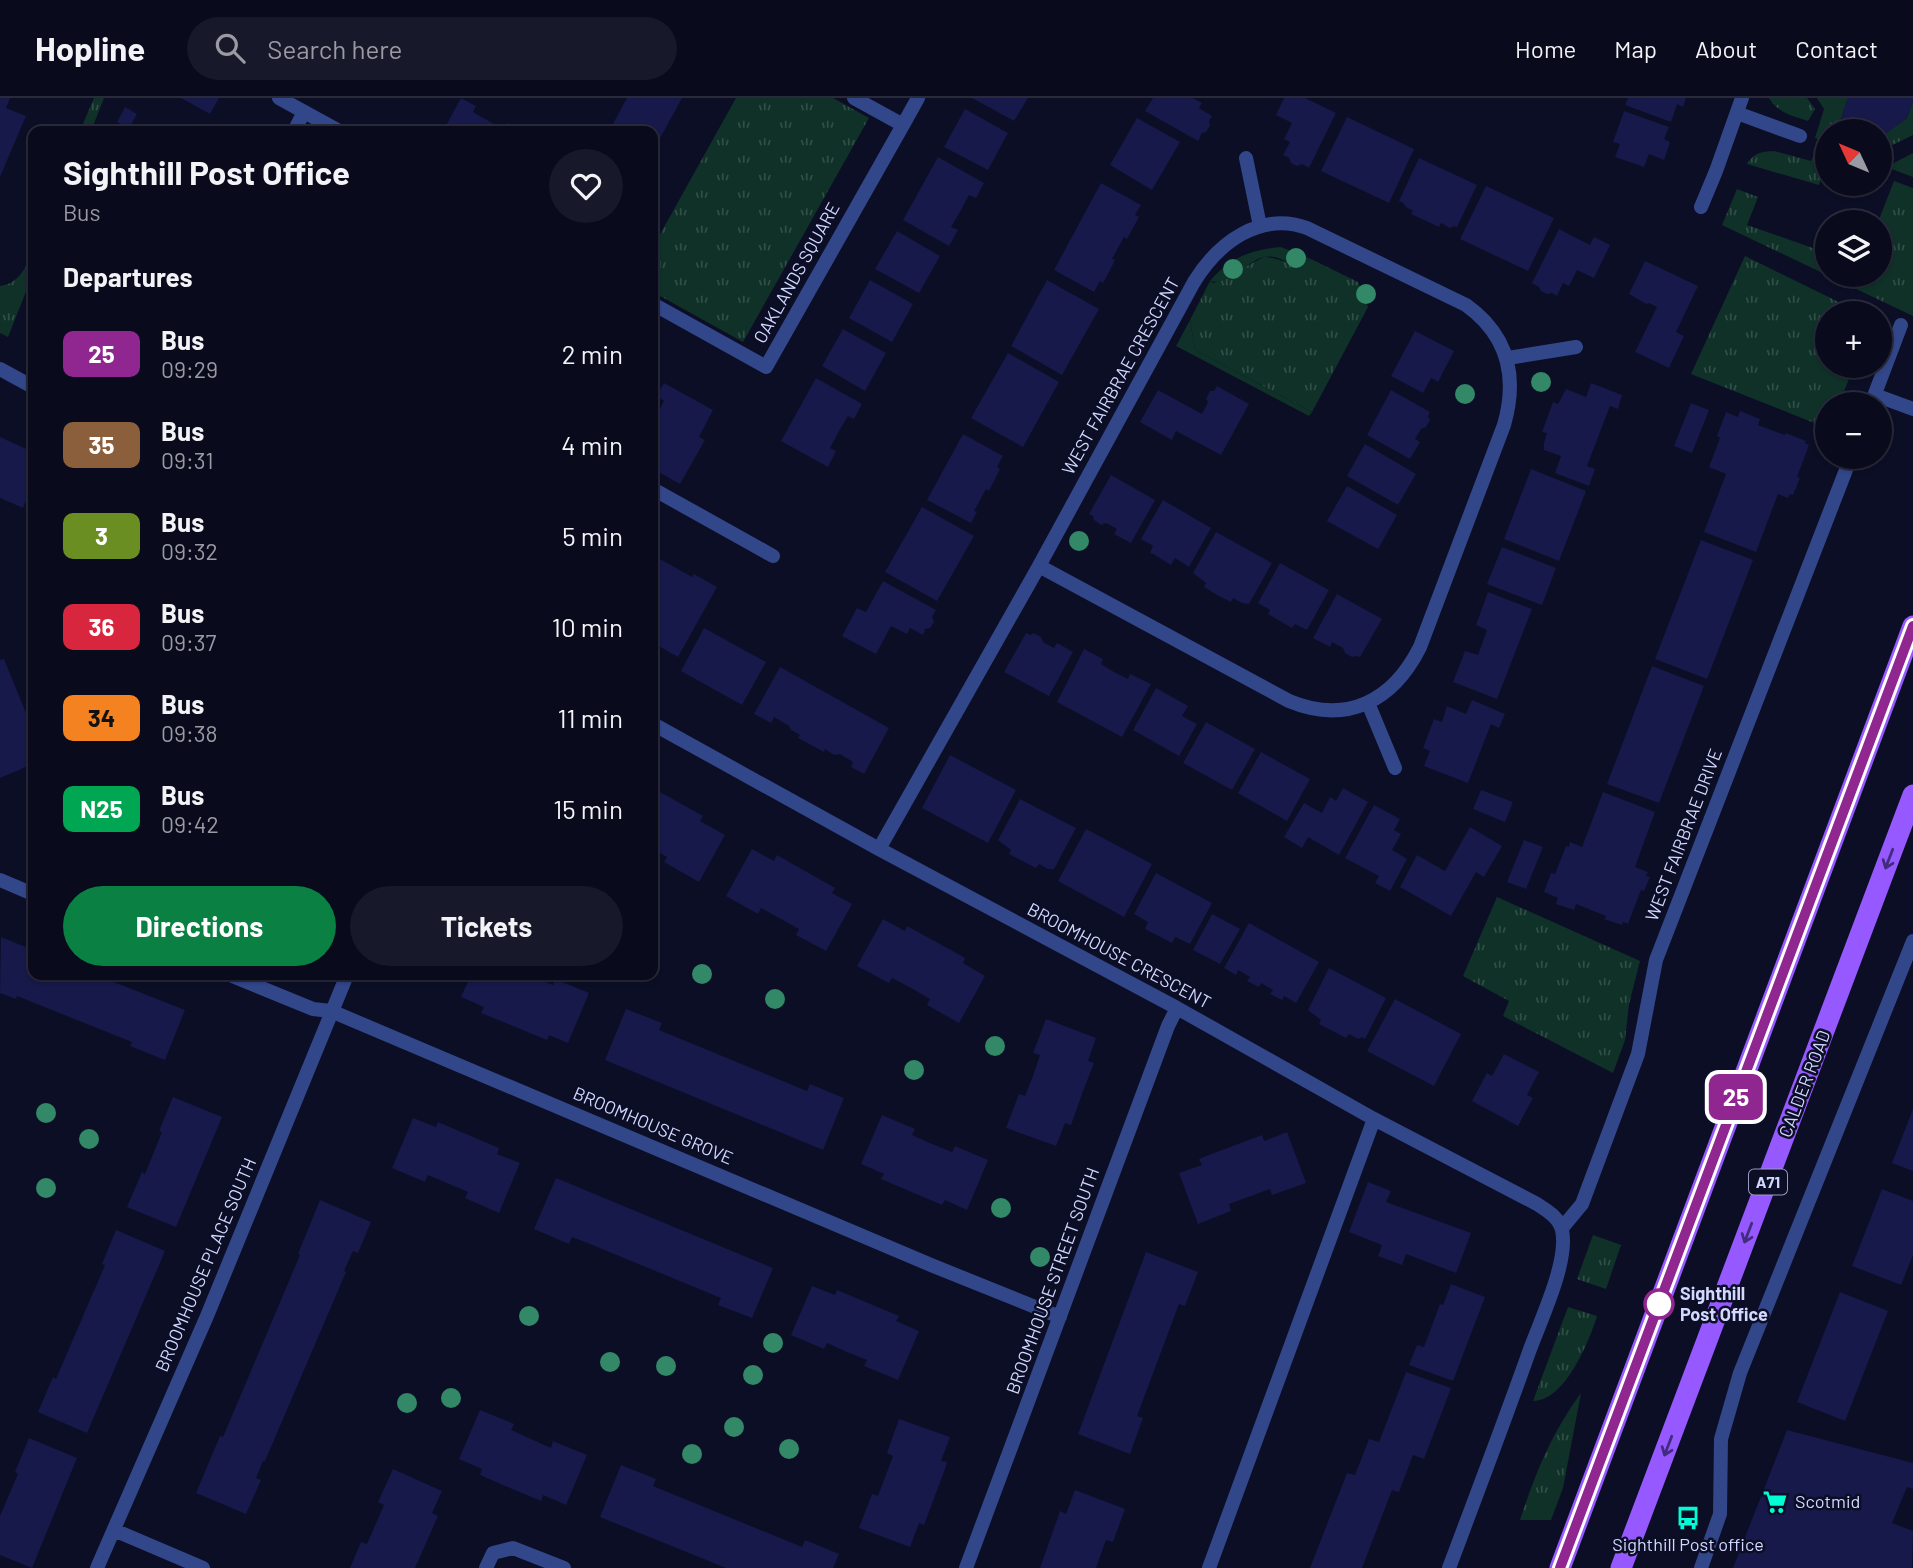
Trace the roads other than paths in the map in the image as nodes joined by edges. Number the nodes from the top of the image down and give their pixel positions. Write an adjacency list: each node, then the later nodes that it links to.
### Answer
1 (279, 98): 5 (street)
2 (854, 98): 7 (street)
3 (918, 98): 7 (street, OAKLANDS SQUARE)
4 (1742, 98): 6 (street)
5 (304, 112): 8 (street); 9 (street)
6 (1737, 113): 10 (street); 12 (street)
7 (903, 125): 14 (street, OAKLANDS SQUARE)
8 (297, 126)
9 (330, 126)
10 (1800, 136)
11 (1246, 158): 13 (street)
12 (1701, 207)
13 (1260, 226): 17 (street, WEST FAIRBRAE CRESCENT); 26 (street, WEST FAIRBRAE CRESCENT)
14 (658, 310)
15 (1901, 325): 20 (street)
16 (1576, 347): 17 (street)
17 (1508, 358): 28 (street, WEST FAIRBRAE CRESCENT)
18 (0, 369): 19 (street)
19 (28, 384)
20 (1876, 392)
21 (1892, 404): 22 (street)
22 (1913, 409)
23 (1846, 469): 41 (street, WEST FAIRBRAE DRIVE)
24 (658, 492): 25 (street)
25 (773, 556)
26 (1039, 566): 28 (street, WEST FAIRBRAE CRESCENT); 32 (street, WEST FAIRBRAE CRESCENT)
27 (1913, 626): 51 (main road)
28 (1368, 703): 30 (street)
29 (658, 727): 32 (street, BROOMHOUSE CRESCENT)
30 (1395, 768)
31 (1913, 795): 52 (main road, CALDER ROAD / A71, one-way to 52)
32 (879, 849): 38 (street, BROOMHOUSE CRESCENT)
33 (0, 880): 34 (street)
34 (28, 892)
35 (1913, 941): 53 (street)
36 (242, 980): 39 (street, BROOMHOUSE GROVE)
37 (345, 980): 39 (street, BROOMHOUSE PLACE SOUTH)
38 (1177, 1007): 40 (street, BROOMHOUSE CRESCENT); 42 (street, BROOMHOUSE STREET SOUTH)
39 (331, 1011): 42 (street, BROOMHOUSE GROVE); 43 (street, BROOMHOUSE PLACE SOUTH)
40 (1374, 1119): 41 (street, BROOMHOUSE CRESCENT); 49 (street)
41 (1562, 1228): 50 (street)
42 (1060, 1317): 48 (street, BROOMHOUSE STREET SOUTH)
43 (114, 1530): 44 (street, BROOMHOUSE PLACE SOUTH); 45 (street)
44 (97, 1568)
45 (203, 1568)
46 (486, 1568): 47 (street)
47 (564, 1568)
48 (966, 1568)
49 (1209, 1568)
50 (1449, 1568)
51 (1560, 1568)
52 (1621, 1568)
53 (1701, 1568)

